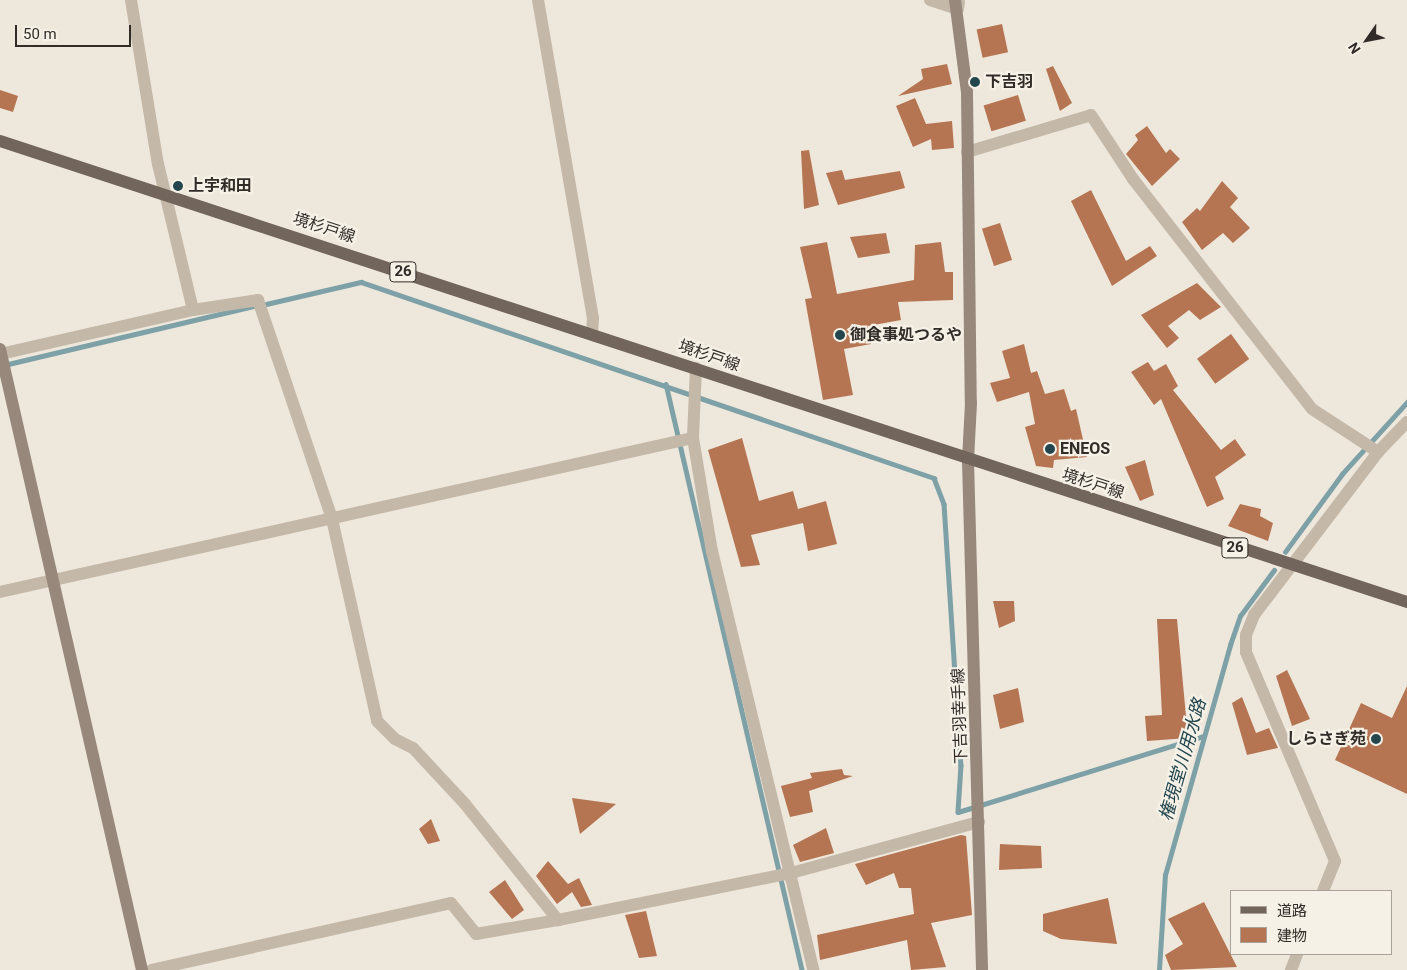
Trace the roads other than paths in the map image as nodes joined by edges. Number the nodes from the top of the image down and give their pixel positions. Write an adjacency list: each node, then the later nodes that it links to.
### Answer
1 (131, 0): 7 (street)
2 (538, 0): 9 (street)
3 (930, 0): 4 (street)
4 (957, 3): 6 (street, 下吉羽幸手線)
5 (0, 141): 7 (main road, 境杉戸線 / 26)
6 (967, 152): 14 (street); 15 (street, 下吉羽幸手線)
7 (166, 193): 8 (street); 9 (main road, 境杉戸線 / 26)
8 (193, 310): 10 (street); 16 (street)
9 (592, 334): 11 (main road, 境杉戸線 / 26)
10 (0, 352): 18 (street)
11 (696, 368): 13 (street); 15 (main road, 境杉戸線 / 26)
12 (1407, 422): 14 (street)
13 (692, 438): 16 (street); 22 (street)
14 (1378, 452): 17 (street)
15 (968, 461): 17 (main road, 境杉戸線 / 26); 21 (street, 下吉羽幸手線)
16 (332, 519): 18 (street); 24 (street)
17 (1292, 566): 20 (main road, 境杉戸線 / 26); 23 (street)
18 (52, 580): 19 (street); 26 (street)
19 (0, 592)
20 (1407, 602)
21 (979, 822): 22 (street); 29 (street, 下吉羽幸手線)
22 (791, 873): 24 (street); 28 (street)
23 (1323, 890)
24 (558, 920): 27 (street)
25 (1297, 955): 30 (street)
26 (142, 970)
27 (151, 970)
28 (813, 970)
29 (982, 970)
30 (1291, 970)

